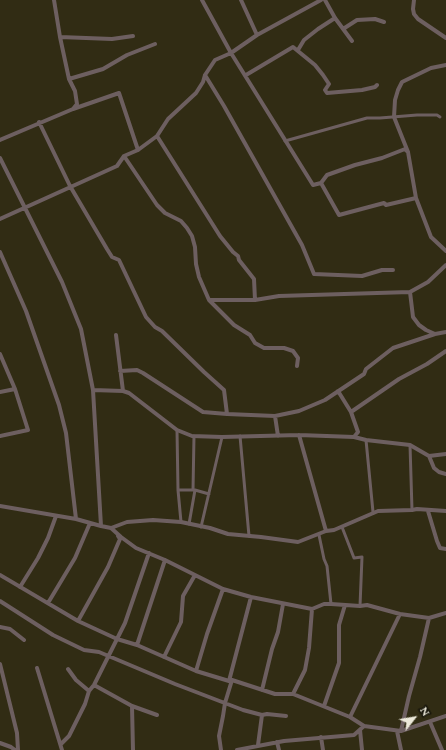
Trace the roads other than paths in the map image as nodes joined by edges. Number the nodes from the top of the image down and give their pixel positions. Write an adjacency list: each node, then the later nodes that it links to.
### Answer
1 (54, 0): 12 (street)
2 (202, 0): 17 (street)
3 (241, 0): 10 (street)
4 (321, 0): 10 (street)
5 (325, 0): 7 (street)
6 (414, 0): 13 (street)
7 (335, 18): 9 (street); 16 (street)
8 (384, 22): 9 (street)
9 (343, 29): 14 (street)
10 (257, 35): 17 (street)
11 (133, 36): 12 (street)
12 (60, 37): 21 (street)
13 (446, 38)
14 (352, 41)
15 (155, 44): 21 (street)
16 (298, 50): 20 (street); 22 (street)
17 (231, 53): 19 (street); 20 (street)
18 (446, 65): 24 (street)
19 (205, 75): 27 (street); 42 (street)
20 (246, 75): 29 (street)
21 (70, 79): 23 (street)
22 (377, 85)
23 (73, 109): 26 (street); 30 (street)
24 (394, 117): 25 (street); 29 (street); 31 (street)
25 (440, 117)
26 (39, 122): 28 (street); 35 (street)
27 (157, 136): 30 (street); 45 (street)
28 (0, 140)
29 (285, 140): 34 (street)
30 (138, 150): 32 (street)
31 (408, 152): 34 (street); 36 (street)
32 (124, 156): 35 (street); 44 (street)
33 (0, 158): 37 (street)
34 (321, 183): 36 (street)
35 (70, 186): 37 (street); 59 (street)
36 (416, 198): 39 (street)
37 (25, 207): 38 (street); 54 (street)
38 (0, 219)
39 (446, 251)
40 (0, 252): 83 (street)
41 (446, 265): 43 (street)
42 (393, 270)
43 (410, 292): 45 (street); 47 (street)
44 (209, 300): 45 (street); 51 (street)
45 (255, 300)
46 (446, 332): 47 (street)
47 (435, 334): 56 (street)
48 (116, 335): 52 (street)
49 (446, 351): 58 (street)
50 (0, 354): 53 (street)
51 (297, 366)
52 (120, 371): 55 (street); 59 (street)
53 (15, 389): 57 (street); 63 (street)
54 (93, 390): 55 (street); 87 (street)
55 (123, 391): 61 (street)
56 (338, 391): 58 (street); 60 (street)
57 (0, 392)
58 (351, 412): 68 (street)
59 (227, 414): 60 (street)
60 (276, 416): 66 (street)
61 (177, 430): 64 (street); 74 (street)
62 (299, 435): 66 (street); 68 (street); 91 (street)
63 (0, 436)
64 (194, 436): 67 (street); 75 (street)
65 (240, 436): 66 (street); 67 (street); 94 (street)
66 (278, 436)
67 (222, 437): 76 (street)
68 (354, 437): 69 (street)
69 (366, 440): 70 (street); 81 (street)
70 (410, 445): 72 (street); 78 (street)
71 (446, 454): 72 (street)
72 (429, 456): 73 (street)
73 (446, 474)
74 (178, 490): 75 (street); 84 (street)
75 (194, 490): 76 (street); 86 (street)
76 (209, 494): 89 (street)
77 (0, 506): 82 (street)
78 (412, 510): 79 (street); 81 (street)
79 (428, 511): 80 (street); 95 (street)
80 (446, 511)
81 (373, 512): 88 (street)
82 (56, 516): 83 (street); 100 (street)
83 (76, 519): 85 (street)
84 (180, 522): 86 (street); 90 (street)
85 (90, 523): 87 (street); 104 (street)
86 (189, 524): 89 (street)
87 (101, 526): 90 (street)
88 (342, 526): 91 (street); 108 (street)
89 (201, 527): 94 (street)
90 (111, 528): 92 (street)
91 (326, 531): 93 (street)
92 (117, 533): 96 (street); 113 (street)
93 (319, 535): 94 (street); 106 (street)
94 (249, 536)
95 (446, 549)
96 (150, 553): 97 (street); 115 (street)
97 (165, 560): 99 (street); 117 (street)
98 (0, 575): 100 (street)
99 (195, 575): 101 (street); 119 (street)
100 (20, 587): 104 (street)
101 (223, 589): 102 (street); 123 (street)
102 (251, 597): 105 (street); 124 (street)
103 (0, 601): 118 (street)
104 (48, 603): 113 (street)
105 (283, 604): 109 (street); 126 (street)
106 (331, 604): 107 (street); 109 (street)
107 (344, 604): 108 (street); 131 (street)
108 (360, 606): 111 (street)
109 (312, 609): 128 (street)
110 (446, 613): 112 (street)
111 (400, 614): 112 (street); 136 (street)
112 (429, 618): 140 (street)
113 (78, 621): 115 (street)
114 (0, 627): 116 (street)
115 (117, 639): 117 (street); 118 (street)
116 (24, 640)
117 (137, 645): 119 (street)
118 (108, 656): 125 (street); 129 (street)
119 (164, 657): 123 (street)
120 (0, 664): 147 (street)
121 (37, 668): 144 (street)
122 (68, 670): 127 (street)
123 (196, 671): 124 (street)
124 (231, 681): 126 (street); 129 (street)
125 (94, 685): 127 (street); 130 (street)
126 (262, 690): 128 (street)
127 (89, 691): 144 (street)
128 (293, 694): 131 (street)
129 (225, 703): 133 (street); 150 (street)
130 (132, 706): 132 (street); 149 (street)
131 (324, 706): 136 (street)
132 (157, 715)
133 (262, 715): 134 (street); 145 (street)
134 (286, 716)
135 (446, 716): 137 (street)
136 (350, 717): 138 (street)
137 (430, 722): 140 (street); 156 (street)
138 (364, 726): 139 (street); 140 (street)
139 (360, 730): 141 (street); 154 (street)
140 (399, 731): 155 (street)
141 (322, 737): 142 (street); 153 (street)
142 (277, 742): 145 (street); 152 (street)
143 (0, 743): 146 (street)
144 (61, 744): 148 (street)
145 (258, 745): 151 (street)
146 (15, 750)
147 (18, 750)
148 (62, 750)
149 (133, 750)
150 (221, 750)
151 (237, 750)
152 (279, 750)
153 (324, 750)
154 (362, 750)
155 (401, 750)
156 (442, 750)

